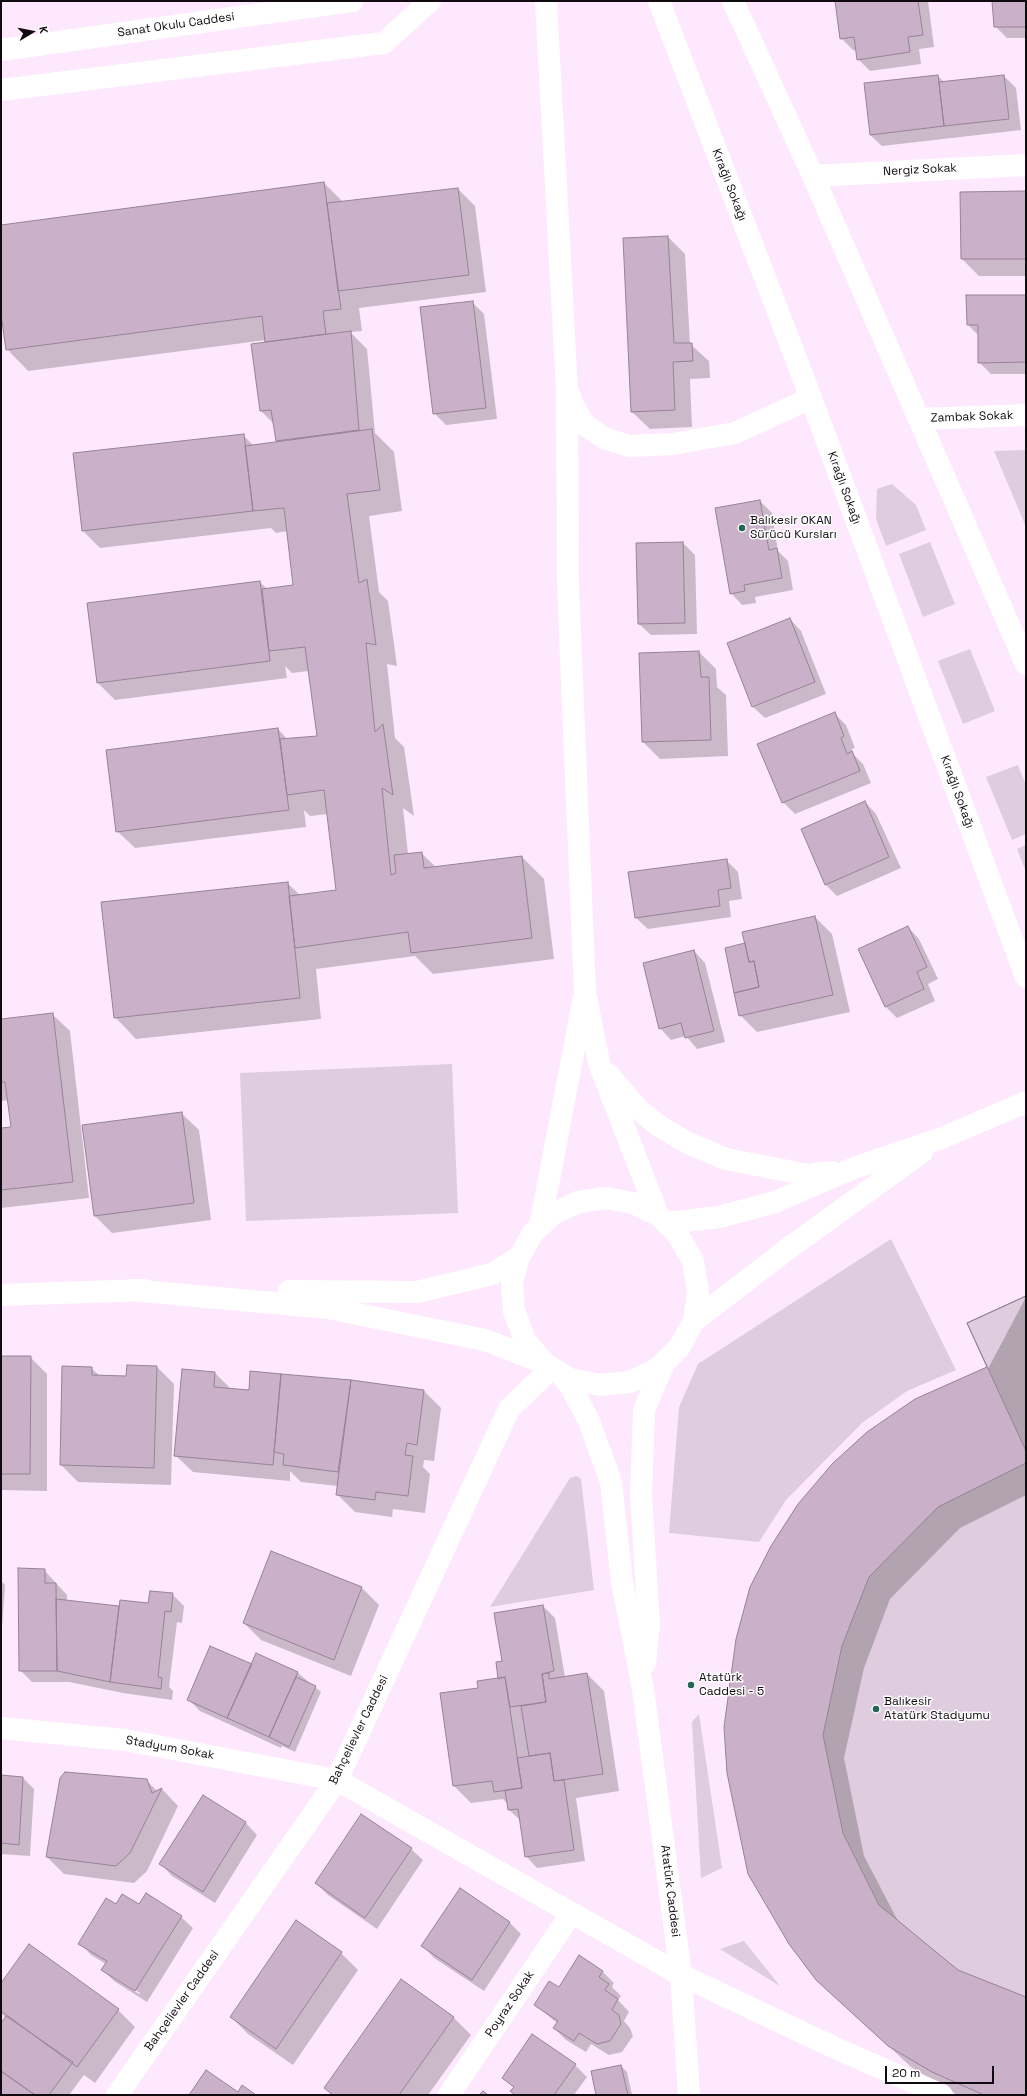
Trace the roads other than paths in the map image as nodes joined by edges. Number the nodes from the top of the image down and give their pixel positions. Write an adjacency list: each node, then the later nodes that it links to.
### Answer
1 (352, 1): 6 (main road, Sanat Okulu Caddesi)
2 (430, 1): 7 (main road)
3 (546, 1): 10 (main road)
4 (659, 1): 11 (main road, Kırağlı Sokağı)
5 (733, 1): 9 (main road)
6 (1, 50)
7 (1, 90)
8 (1026, 164): 9 (main road, Nergiz Sokak)
9 (813, 176): 13 (main road)
10 (568, 390): 11 (main road); 16 (main road)
11 (810, 398): 15 (main road, Kırağlı Sokağı)
12 (1026, 415): 13 (main road, Zambak Sokak)
13 (919, 419): 14 (main road)
14 (1026, 664)
15 (1026, 976)
16 (586, 992): 17 (main road); 22 (main road)
17 (599, 1063): 20 (main road); 21 (main road)
18 (1026, 1102): 19 (main road)
19 (942, 1138): 20 (main road); 26 (main road)
20 (854, 1168): 21 (main road)
21 (662, 1219): 22 (main road); 26 (main road)
22 (540, 1226): 23 (main road)
23 (519, 1256): 24 (main road); 28 (main road)
24 (130, 1290): 25 (main road); 28 (main road)
25 (1, 1295)
26 (694, 1321): 27 (main road)
27 (665, 1362): 28 (main road); 29 (main road)
28 (552, 1368): 29 (main road); 31 (main road, Bahçelievler Caddesi)
29 (643, 1688): 33 (main road, Atatürk Caddesi)
30 (1, 1728): 31 (main road, Stadyum Sokak)
31 (337, 1780): 32 (main road, Stadyum Sokak); 34 (main road, Bahçelievler Caddesi)
32 (571, 1914): 33 (main road, Stadyum Sokak); 35 (main road, Poyraz Sokak)
33 (681, 1975): 36 (main road, Atatürk Caddesi); 37 (main road, Stadyum Sokak)
34 (117, 2095)
35 (449, 2095)
36 (689, 2095)
37 (942, 2095)

